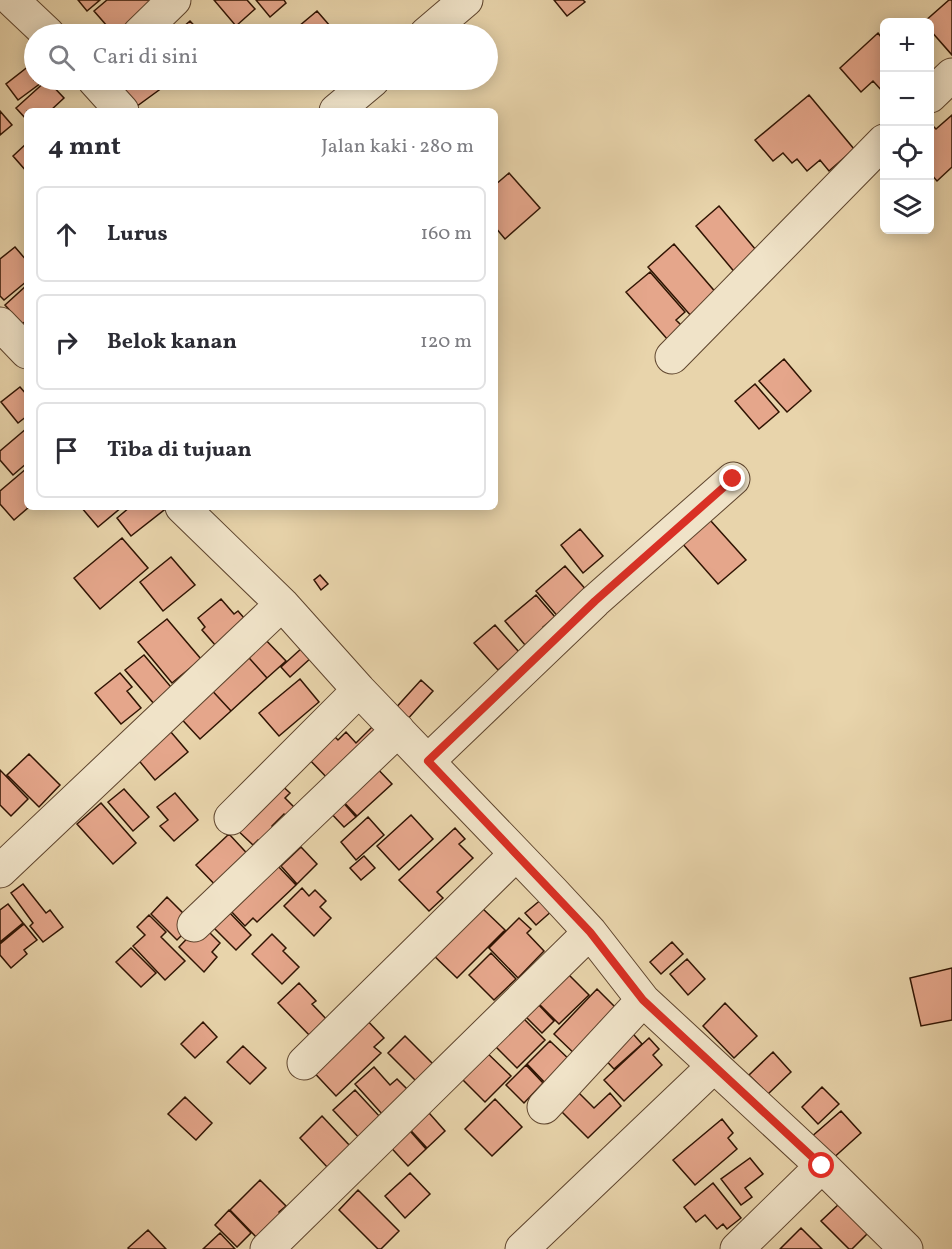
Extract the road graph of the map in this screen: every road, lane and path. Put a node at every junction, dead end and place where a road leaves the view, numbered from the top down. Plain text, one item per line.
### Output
1 (12, 0) edge
2 (174, 0) edge
3 (466, 0) edge
4 (37, 24) edge
5 (150, 24) edge
6 (438, 24) edge
7 (952, 75) edge
8 (104, 90) edge
9 (361, 90) edge
10 (934, 92) edge
11 (119, 108) edge
12 (340, 108) edge
13 (880, 146) edge
14 (672, 357) dead end
15 (733, 479) dead end
16 (185, 510) edge
17 (282, 604) junction
18 (359, 690) junction
19 (398, 730) junction
20 (428, 761) junction
21 (231, 818) dead end
22 (516, 854) junction
23 (0, 871) edge
24 (194, 924) dead end
25 (590, 932) junction
26 (643, 1000) junction
27 (304, 1063) dead end
28 (714, 1066) junction
29 (544, 1107) dead end
30 (822, 1166) junction
31 (267, 1249) edge
32 (522, 1249) edge
33 (737, 1249) edge
34 (906, 1249) edge

1 - 4 street
2 - 5 street
3 - 6 street
7 - 10 street
8 - 11 street
9 - 12 street
13 - 14 street
15 - 20 street
16 - 17 street
17 - 18 street
17 - 23 street
18 - 19 street
18 - 21 street
19 - 20 street
19 - 24 street
20 - 22 street
22 - 25 street
22 - 27 street
25 - 26 street
25 - 31 street
26 - 28 street
26 - 29 street
28 - 30 street
28 - 32 street
30 - 33 street
30 - 34 street

